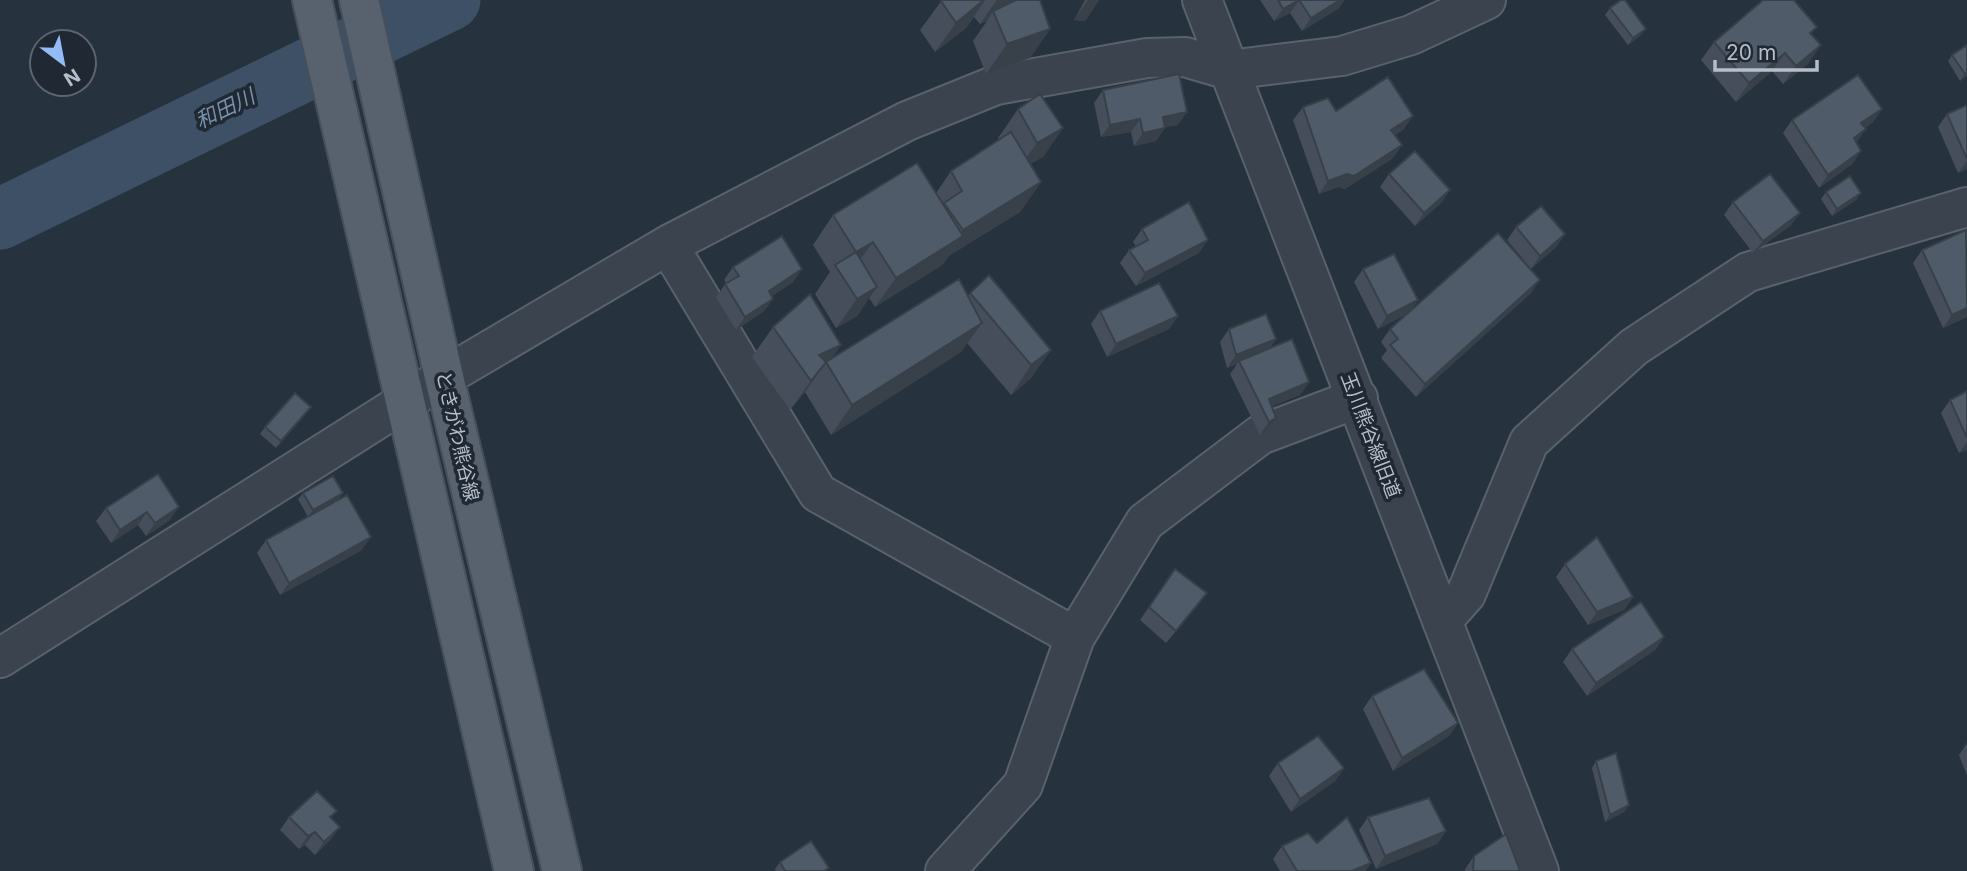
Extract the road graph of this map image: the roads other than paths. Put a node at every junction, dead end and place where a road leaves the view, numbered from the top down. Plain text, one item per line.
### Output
1 (312, 0) edge
2 (359, 0) edge
3 (1202, 0) edge
4 (1486, 0) edge
5 (1229, 70) junction
6 (1967, 206) edge
7 (668, 244) junction
8 (444, 377) junction
9 (1357, 398) junction
10 (406, 402) junction
11 (1442, 621) junction
12 (1075, 637) junction
13 (0, 658) edge
14 (514, 871) edge
15 (562, 871) edge
16 (945, 871) edge
17 (1539, 871) edge

1 - 10 main road
2 - 8 main road, ときがわ熊谷線
3 - 5 street, 玉川熊谷線旧道
4 - 5 street
5 - 7 street
5 - 9 street, 玉川熊谷線旧道
6 - 11 street
7 - 8 street
7 - 12 street
8 - 10 street
8 - 15 main road, ときがわ熊谷線
9 - 11 street, 玉川熊谷線旧道
9 - 12 street
10 - 13 street
10 - 14 main road
11 - 17 street, 玉川熊谷線旧道
12 - 16 street

